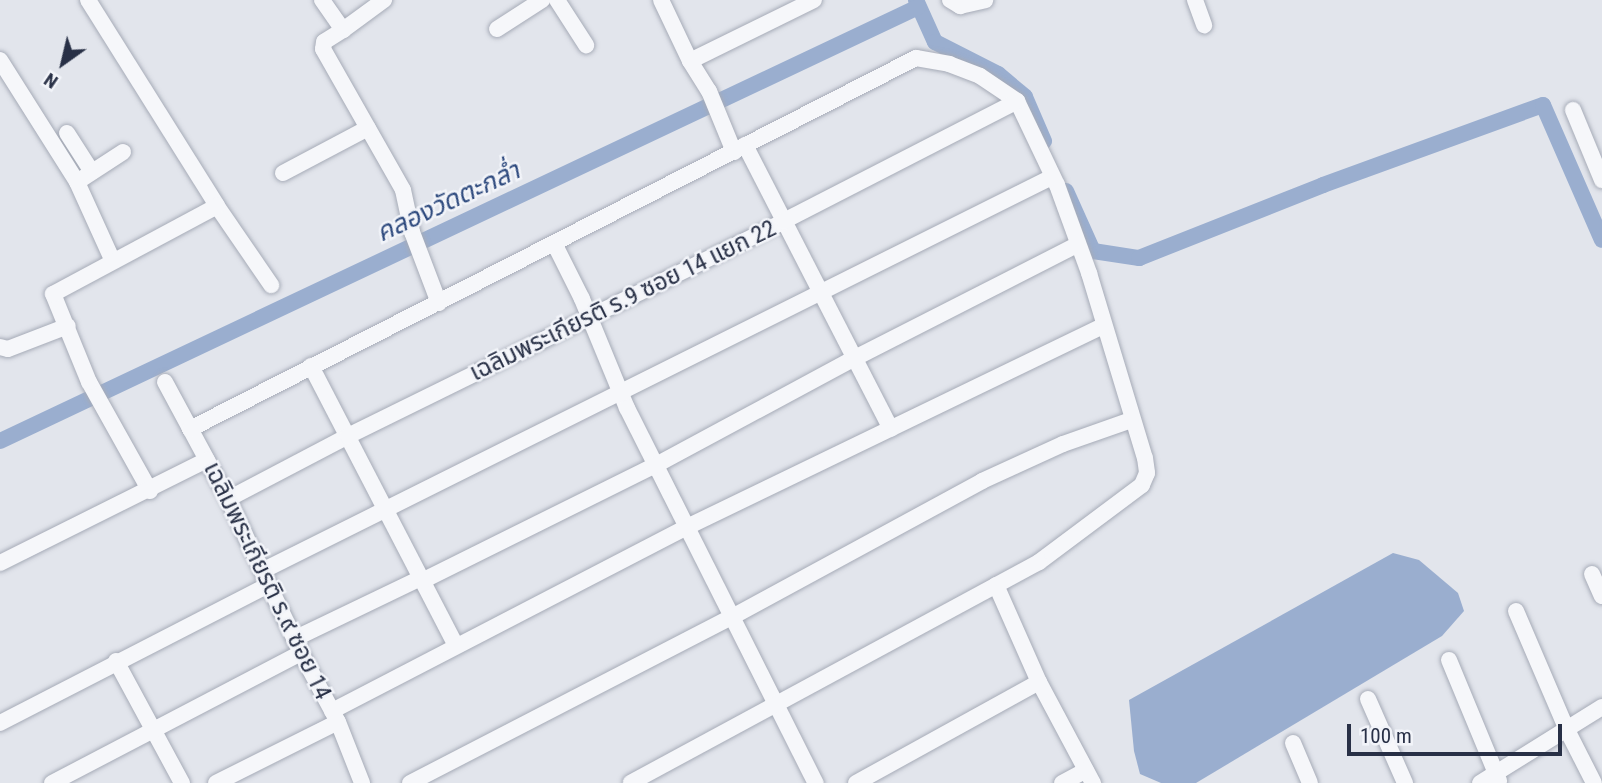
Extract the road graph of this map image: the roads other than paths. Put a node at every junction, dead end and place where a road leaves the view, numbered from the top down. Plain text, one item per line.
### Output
1 (88, 0) edge
2 (321, 0) edge
3 (384, 0) edge
4 (542, 0) edge
5 (557, 0) edge
6 (661, 0) edge
7 (814, 0) edge
8 (950, 0) edge
9 (985, 0) edge
10 (1195, 0) edge
11 (1204, 25) dead end
12 (497, 29) dead end
13 (343, 30) junction
14 (586, 45) dead end
15 (0, 60) edge
16 (690, 61) junction
17 (1017, 100) junction
18 (1573, 110) dead end
19 (368, 128) junction
20 (67, 133) dead end
21 (740, 149) junction
22 (123, 152) dead end
23 (92, 172) junction
24 (283, 173) dead end
25 (1052, 177) junction
26 (1602, 180) edge
27 (77, 183) junction
28 (217, 206) junction
29 (784, 222) junction
30 (555, 245) junction
31 (1077, 245) junction
32 (112, 260) junction
33 (271, 285) dead end
34 (821, 293) junction
35 (439, 303) junction
36 (589, 319) junction
37 (1104, 325) junction
38 (68, 326) junction
39 (0, 347) edge
40 (855, 358) junction
41 (310, 366) junction
42 (165, 382) dead end
43 (620, 392) junction
44 (1131, 420) junction
45 (190, 429) junction
46 (891, 429) junction
47 (348, 436) junction
48 (207, 460) junction
49 (656, 465) junction
50 (150, 491) junction
51 (228, 499) junction
52 (384, 508) junction
53 (687, 527) junction
54 (0, 563) edge
55 (1592, 574) dead end
56 (266, 578) junction
57 (421, 579) junction
58 (996, 585) junction
59 (1602, 596) edge
60 (1516, 611) dead end
61 (732, 617) junction
62 (297, 646) junction
63 (456, 646) junction
64 (1449, 660) dead end
65 (116, 661) junction
66 (1039, 682) junction
67 (1368, 699) dead end
68 (777, 704) junction
69 (1602, 707) edge
70 (335, 717) junction
71 (0, 723) edge
72 (153, 727) junction
73 (1567, 730) junction
74 (1293, 743) dead end
75 (1089, 777) edge
76 (1498, 778) edge
77 (52, 783) edge
78 (182, 783) edge
79 (216, 783) edge
80 (362, 783) edge
81 (410, 783) edge
82 (631, 783) edge
83 (816, 783) edge
84 (856, 783) edge
85 (1062, 783) edge
86 (1310, 783) edge
87 (1405, 783) edge
88 (1480, 783) edge
89 (1594, 783) edge

1 - 28 street
2 - 13 street
3 - 13 street
4 - 12 street
5 - 14 street
6 - 16 street
7 - 16 street
8 - 9 street
10 - 11 street
13 - 19 street
15 - 27 street
16 - 21 street
17 - 21 street
17 - 25 street
17 - 29 street, เฉลิมพระเกียรติ ร.9 ซอย 14 แยก 22
18 - 26 street
19 - 24 street
19 - 35 street
20 - 23 street
21 - 29 street
21 - 30 street
22 - 23 street
23 - 27 street
25 - 31 street
25 - 34 street
27 - 32 street
28 - 32 street
28 - 33 street
29 - 34 street
29 - 36 street, เฉลิมพระเกียรติ ร.9 ซอย 14 แยก 22
30 - 35 street
30 - 36 street
31 - 37 street
31 - 40 street
32 - 38 street
34 - 40 street
34 - 43 street
35 - 41 street
36 - 43 street
36 - 47 street, เฉลิมพระเกียรติ ร.9 ซอย 14 แยก 22
37 - 44 street
37 - 46 street
38 - 39 street
38 - 50 street
40 - 46 street
40 - 49 street
41 - 45 street
41 - 47 street
42 - 45 street, เฉลิมพระเกียรติ ร.๙ ซอย 14
43 - 49 street
43 - 52 street
44 - 58 street
44 - 61 street
45 - 48 street, เฉลิมพระเกียรติ ร.๙ ซอย 14
46 - 53 street
47 - 51 street, เฉลิมพระเกียรติ ร.9 ซอย 14 แยก 22
47 - 52 street
48 - 50 street
48 - 51 street, เฉลิมพระเกียรติ ร.๙ ซอย 14
49 - 53 street
49 - 57 street
50 - 54 street
51 - 56 street, เฉลิมพระเกียรติ ร.๙ ซอย 14
52 - 56 street
52 - 57 street
53 - 61 street
53 - 63 street
55 - 59 street
56 - 62 street, เฉลิมพระเกียรติ ร.๙ ซอย 14
56 - 65 street
57 - 62 street
57 - 63 street
58 - 66 street
58 - 68 street
60 - 73 street
61 - 68 street
61 - 81 street
62 - 70 street, เฉลิมพระเกียรติ ร.๙ ซอย 14
62 - 72 street
63 - 70 street
64 - 76 street
65 - 71 street
65 - 72 street
66 - 75 street
66 - 84 street
67 - 87 street
68 - 82 street
68 - 83 street
69 - 73 street
70 - 79 street
70 - 80 street, เฉลิมพระเกียรติ ร.๙ ซอย 14
72 - 77 street
72 - 78 street
73 - 76 street
73 - 89 street
74 - 86 street
75 - 85 street
76 - 88 street

